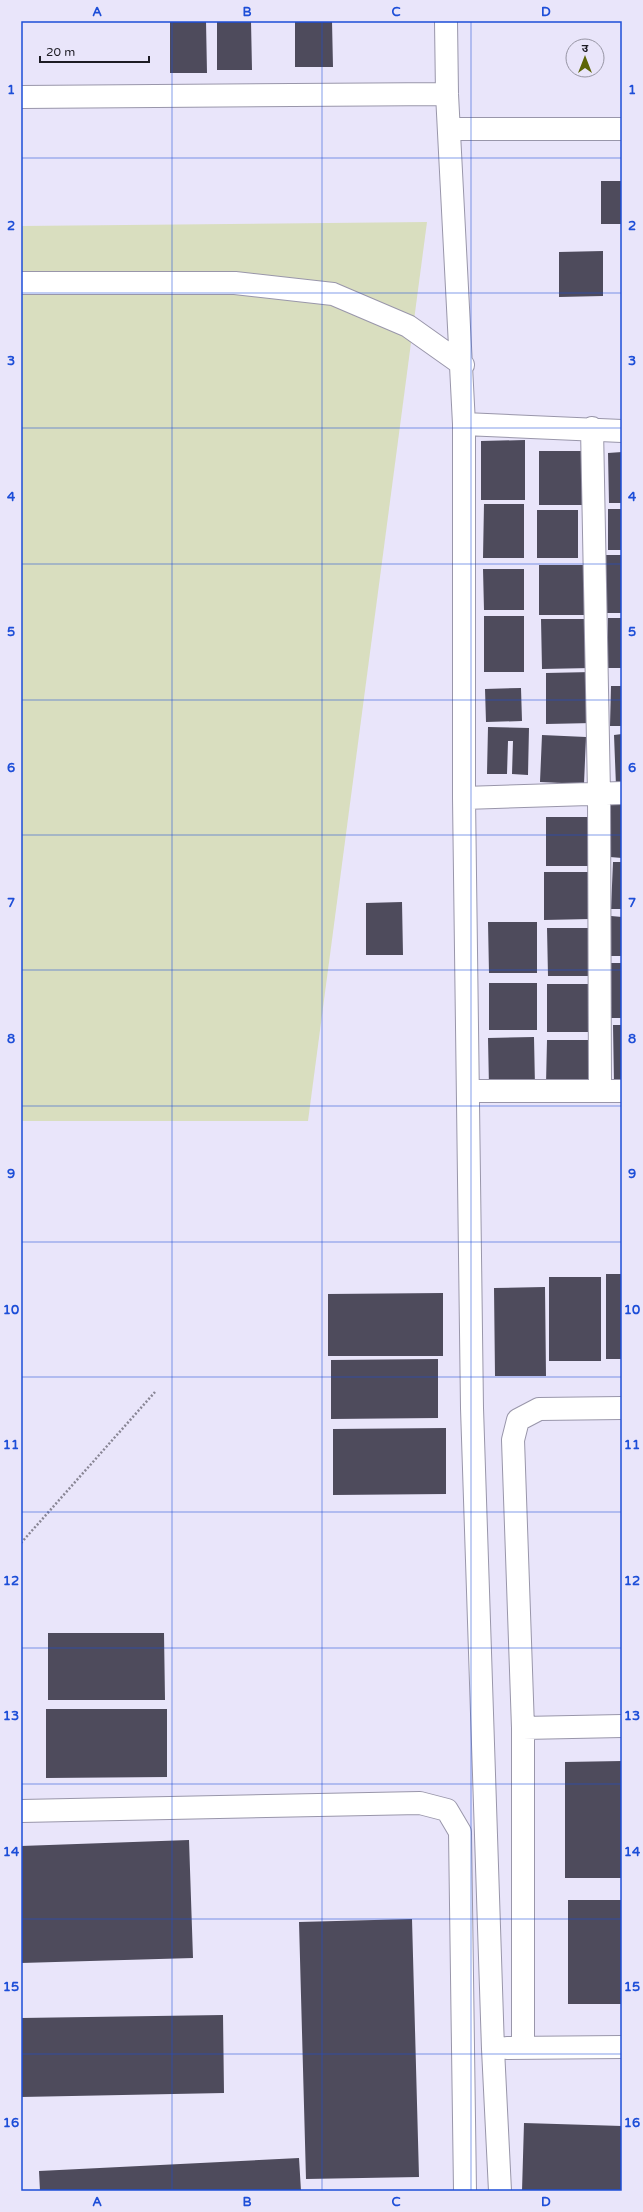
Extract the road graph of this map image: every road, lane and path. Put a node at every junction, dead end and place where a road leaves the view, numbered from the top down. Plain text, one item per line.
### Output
1 (446, 21) edge
2 (447, 94) junction
3 (21, 97) edge
4 (450, 129) junction
5 (622, 129) edge
6 (21, 283) edge
7 (463, 365) junction
8 (464, 424) junction
9 (592, 428) junction
10 (622, 431) edge
11 (622, 793) edge
12 (599, 794) junction
13 (464, 798) junction
14 (600, 1090) junction
15 (469, 1091) junction
16 (622, 1091) edge
17 (155, 1392) dead end
18 (622, 1408) edge
19 (21, 1544) edge
20 (622, 1726) edge
21 (522, 1728) junction
22 (21, 1811) edge
23 (622, 2046) edge
24 (522, 2047) junction
25 (493, 2049) junction
26 (465, 2191) edge
27 (500, 2191) edge

1 - 2 street
2 - 3 street
2 - 4 street
4 - 5 street
4 - 7 street
6 - 7 street
7 - 8 street
8 - 9 street
8 - 13 street
9 - 10 street
9 - 12 street
11 - 12 street
12 - 13 street
12 - 14 street
13 - 15 street
14 - 15 street
14 - 16 street
15 - 25 street
17 - 19 path
18 - 21 street
20 - 21 street
21 - 24 street
22 - 26 street
23 - 24 street
24 - 25 street
25 - 27 street

